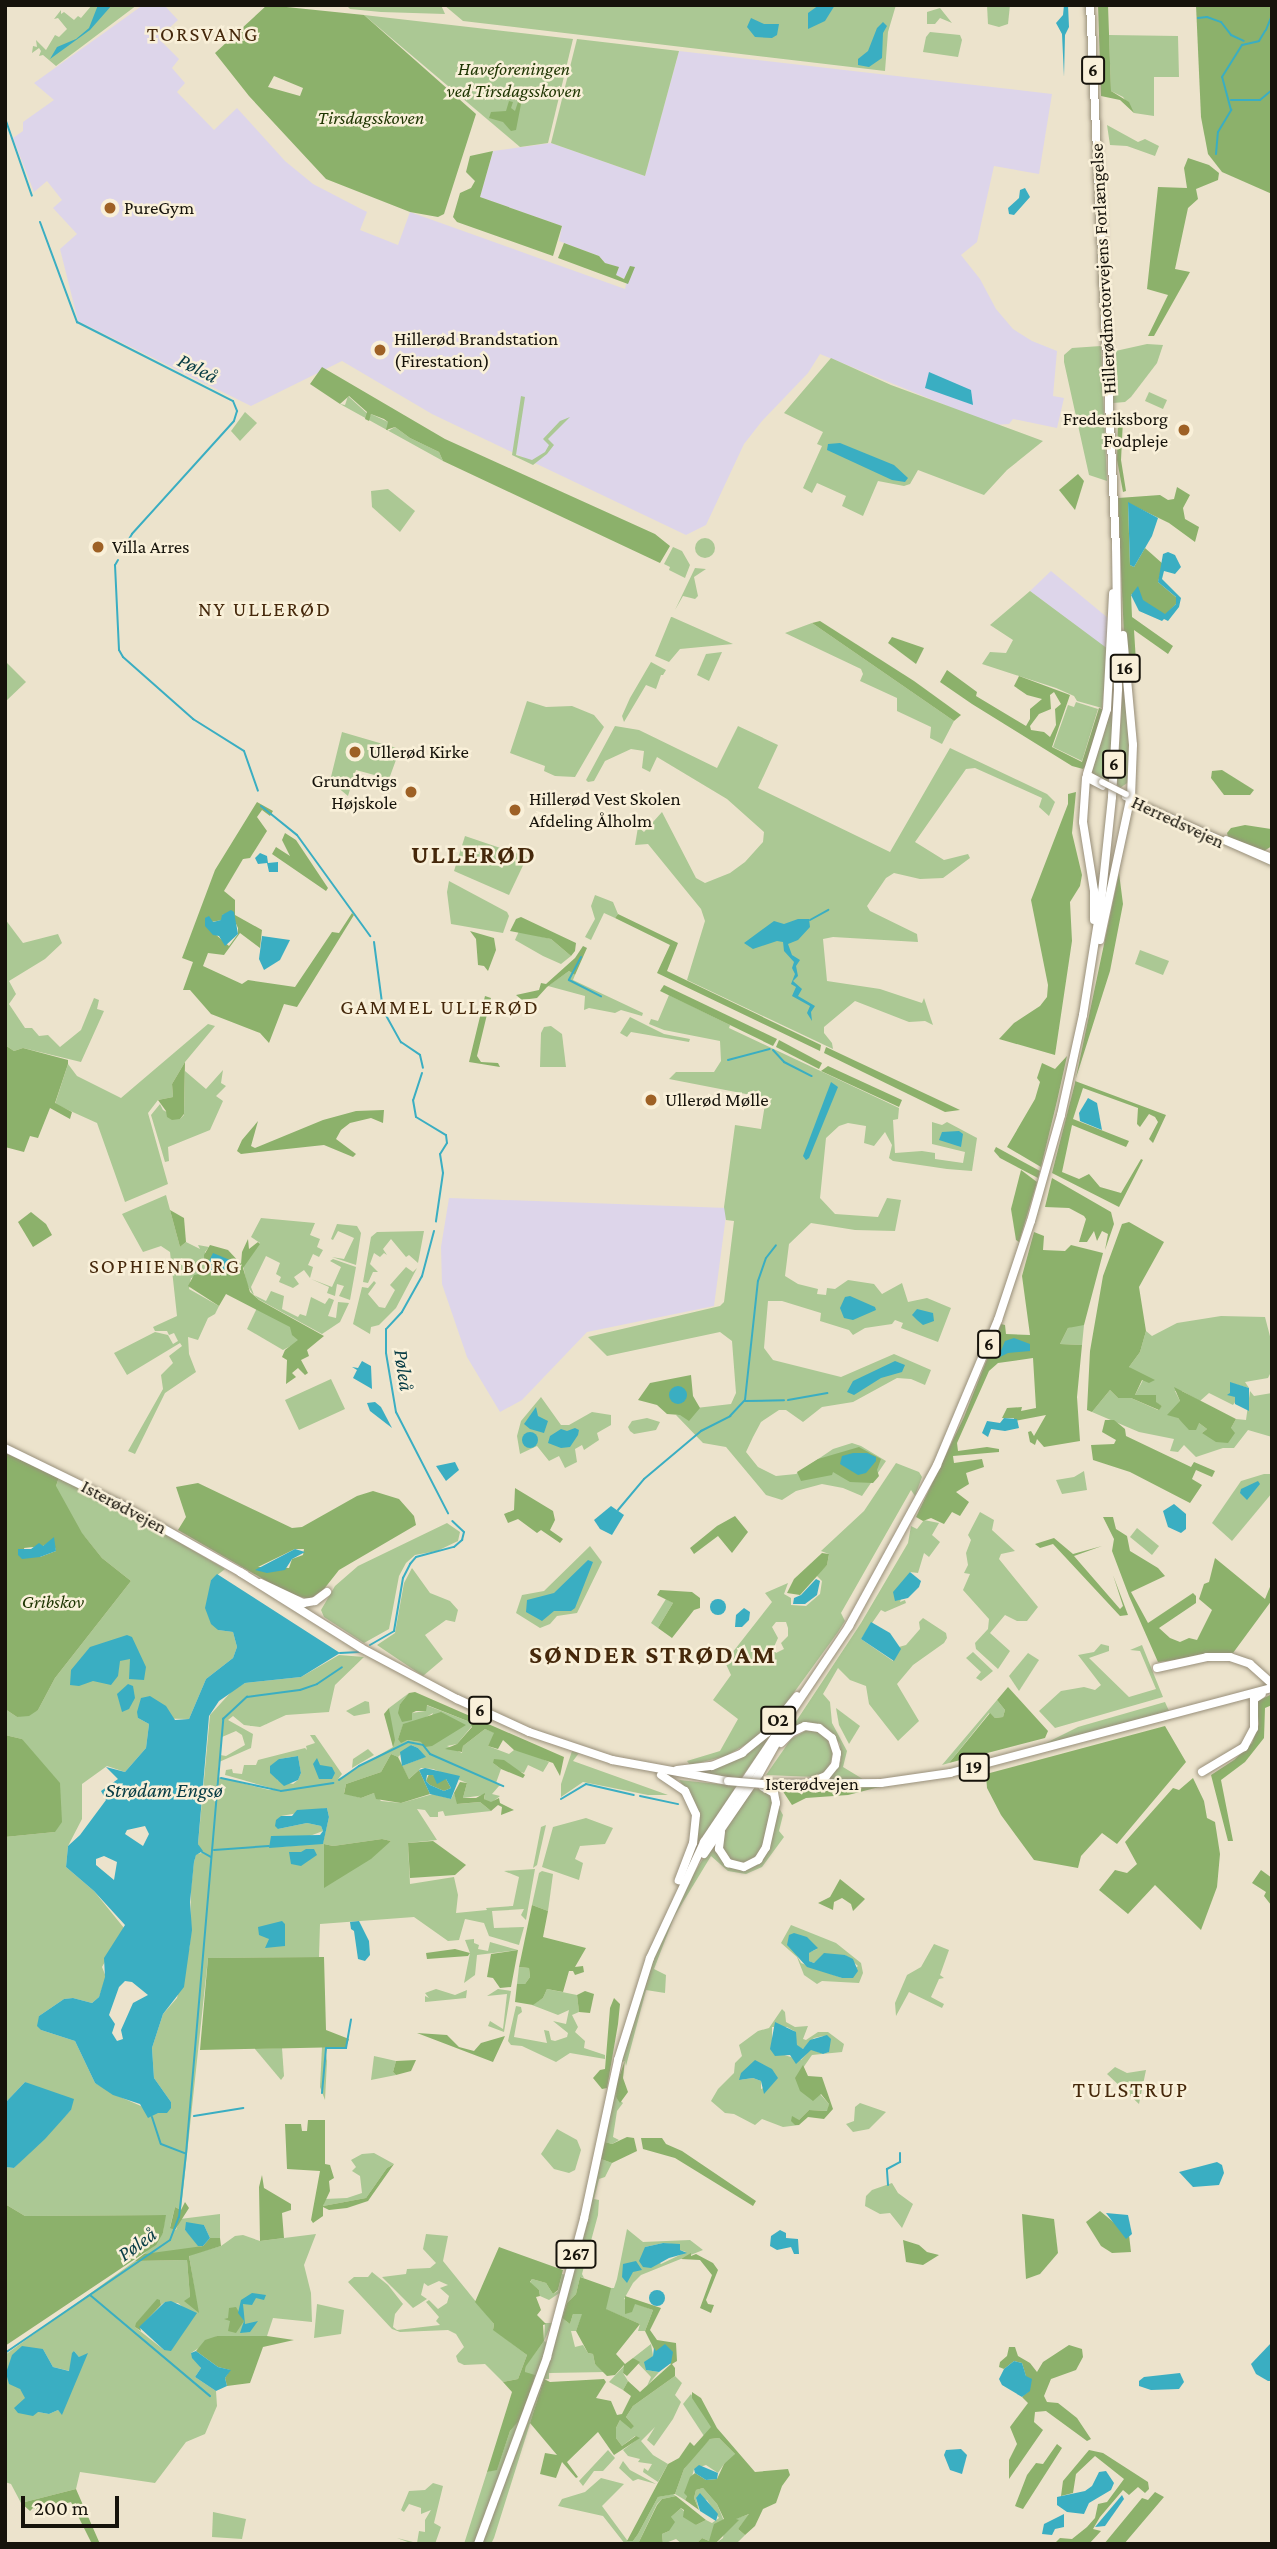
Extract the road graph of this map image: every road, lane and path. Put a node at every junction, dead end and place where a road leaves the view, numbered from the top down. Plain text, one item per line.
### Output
1 (1090, 5) edge
2 (1116, 545) junction
3 (1085, 772) junction
4 (1128, 797) junction
5 (1272, 859) edge
6 (1089, 979) junction
7 (1083, 1015) junction
8 (5, 1448) edge
9 (240, 1572) junction
10 (260, 1583) junction
11 (327, 1592) dead end
12 (366, 1650) junction
13 (834, 1650) junction
14 (823, 1665) junction
15 (1157, 1668) dead end
16 (1261, 1674) junction
17 (1272, 1688) edge
18 (1221, 1702) junction
19 (1255, 1712) junction
20 (611, 1760) junction
21 (1202, 1772) dead end
22 (759, 1774) junction
23 (728, 1781) joint
24 (764, 1785) junction
25 (777, 1785) junction
26 (726, 1822) junction
27 (673, 1904) junction
28 (650, 1958) junction
29 (478, 2544) edge

1 - 2 highway, Hillerødmotorvejens Forlængelse / 6
2 - 3 highway, 16
2 - 4 highway, 16
2 - 6 highway, Hillerødmotorvejens Forlængelse / 6
3 - 4 main road, Herredsvejen, bridge
3 - 7 highway
4 - 5 main road, Herredsvejen
4 - 6 highway
6 - 7 highway, Hillerødmotorvejens Forlængelse / 6
7 - 13 highway, Hillerødmotorvejens Forlængelse / 6
8 - 9 highway, Isterødvejen / 6
9 - 10 highway, Isterødvejen
9 - 12 highway, Isterødvejen / 6
10 - 11 highway
10 - 12 highway, Isterødvejen
12 - 20 highway, Isterødvejen / 6
13 - 14 highway, Hillerødmotorvejens Forlængelse / 267
13 - 22 highway, 6
14 - 20 highway, O2
14 - 27 highway, Hillerødmotorvejens Forlængelse / 267
15 - 16 highway
16 - 17 highway
16 - 18 highway
17 - 18 highway, Isterødvejen / 19
17 - 19 highway
18 - 19 highway
18 - 25 highway, Isterødvejen / 19
19 - 21 highway
20 - 23 highway, Isterødvejen / 6
20 - 28 highway
22 - 25 highway
22 - 26 highway, 6
23 - 24 highway, Isterødvejen / 19, bridge
24 - 25 highway, Isterødvejen / 19
24 - 26 highway, 6
26 - 27 highway
27 - 28 highway, Hillerødmotorvejens Forlængelse / 267
28 - 29 highway, Hillerødmotorvejens Forlængelse / 267

